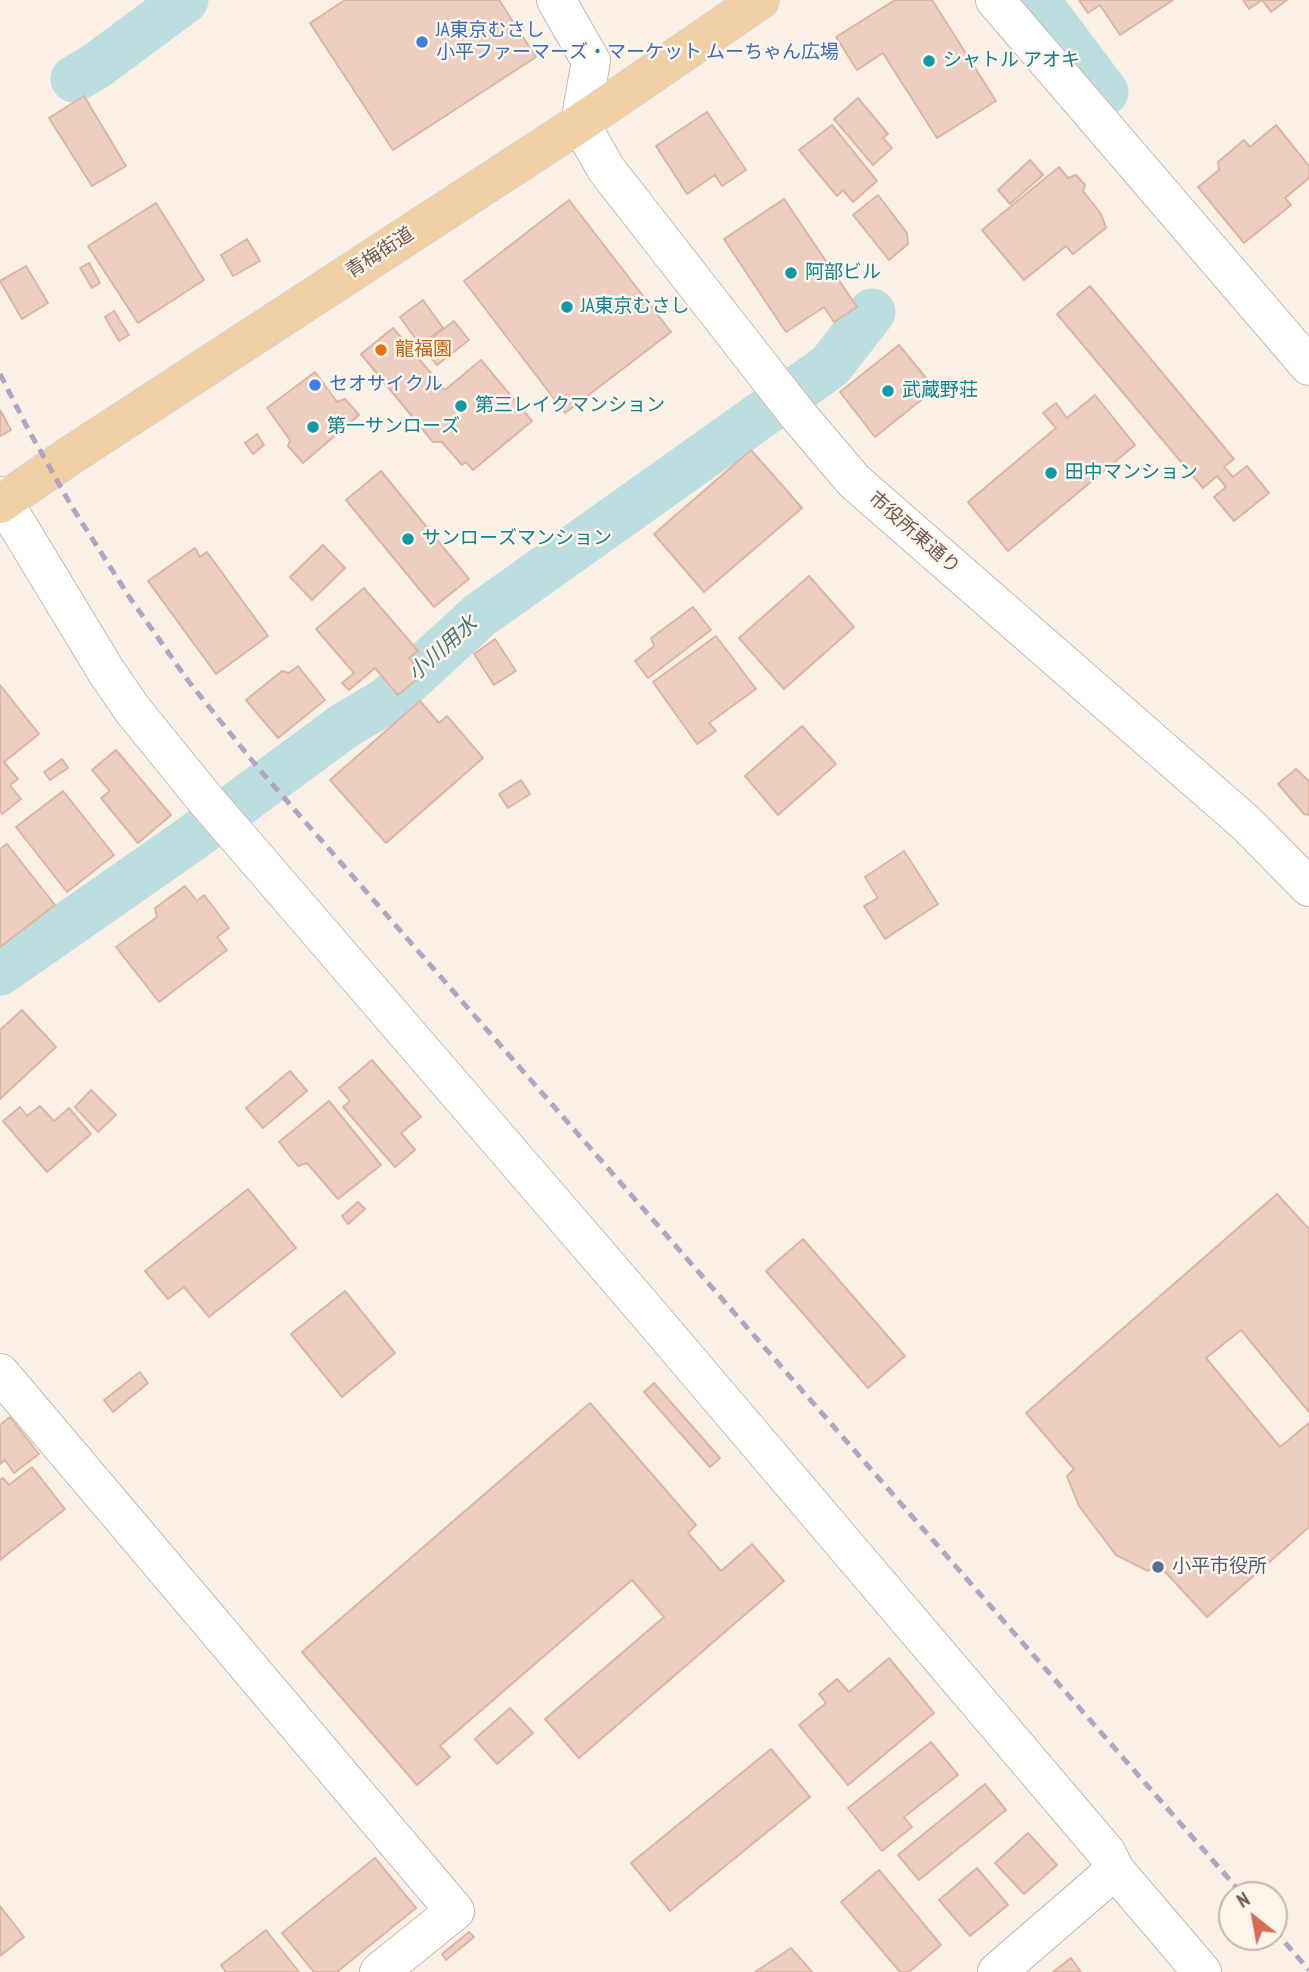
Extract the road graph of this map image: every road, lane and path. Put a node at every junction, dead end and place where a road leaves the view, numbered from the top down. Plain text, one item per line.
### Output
1 (556, 0) edge
2 (760, 0) edge
3 (995, 0) edge
4 (580, 123) junction
5 (1309, 366) edge
6 (1, 501) edge
7 (1309, 887) edge
8 (0, 1373) edge
9 (1115, 1870) junction
10 (379, 1972) edge
11 (997, 1972) edge
12 (1202, 1972) edge

1 - 4 street
2 - 4 main road, 青梅街道
3 - 5 street
4 - 6 main road, 青梅街道
4 - 7 street, 市役所東通り
6 - 9 street
8 - 10 street
9 - 11 street
9 - 12 street

